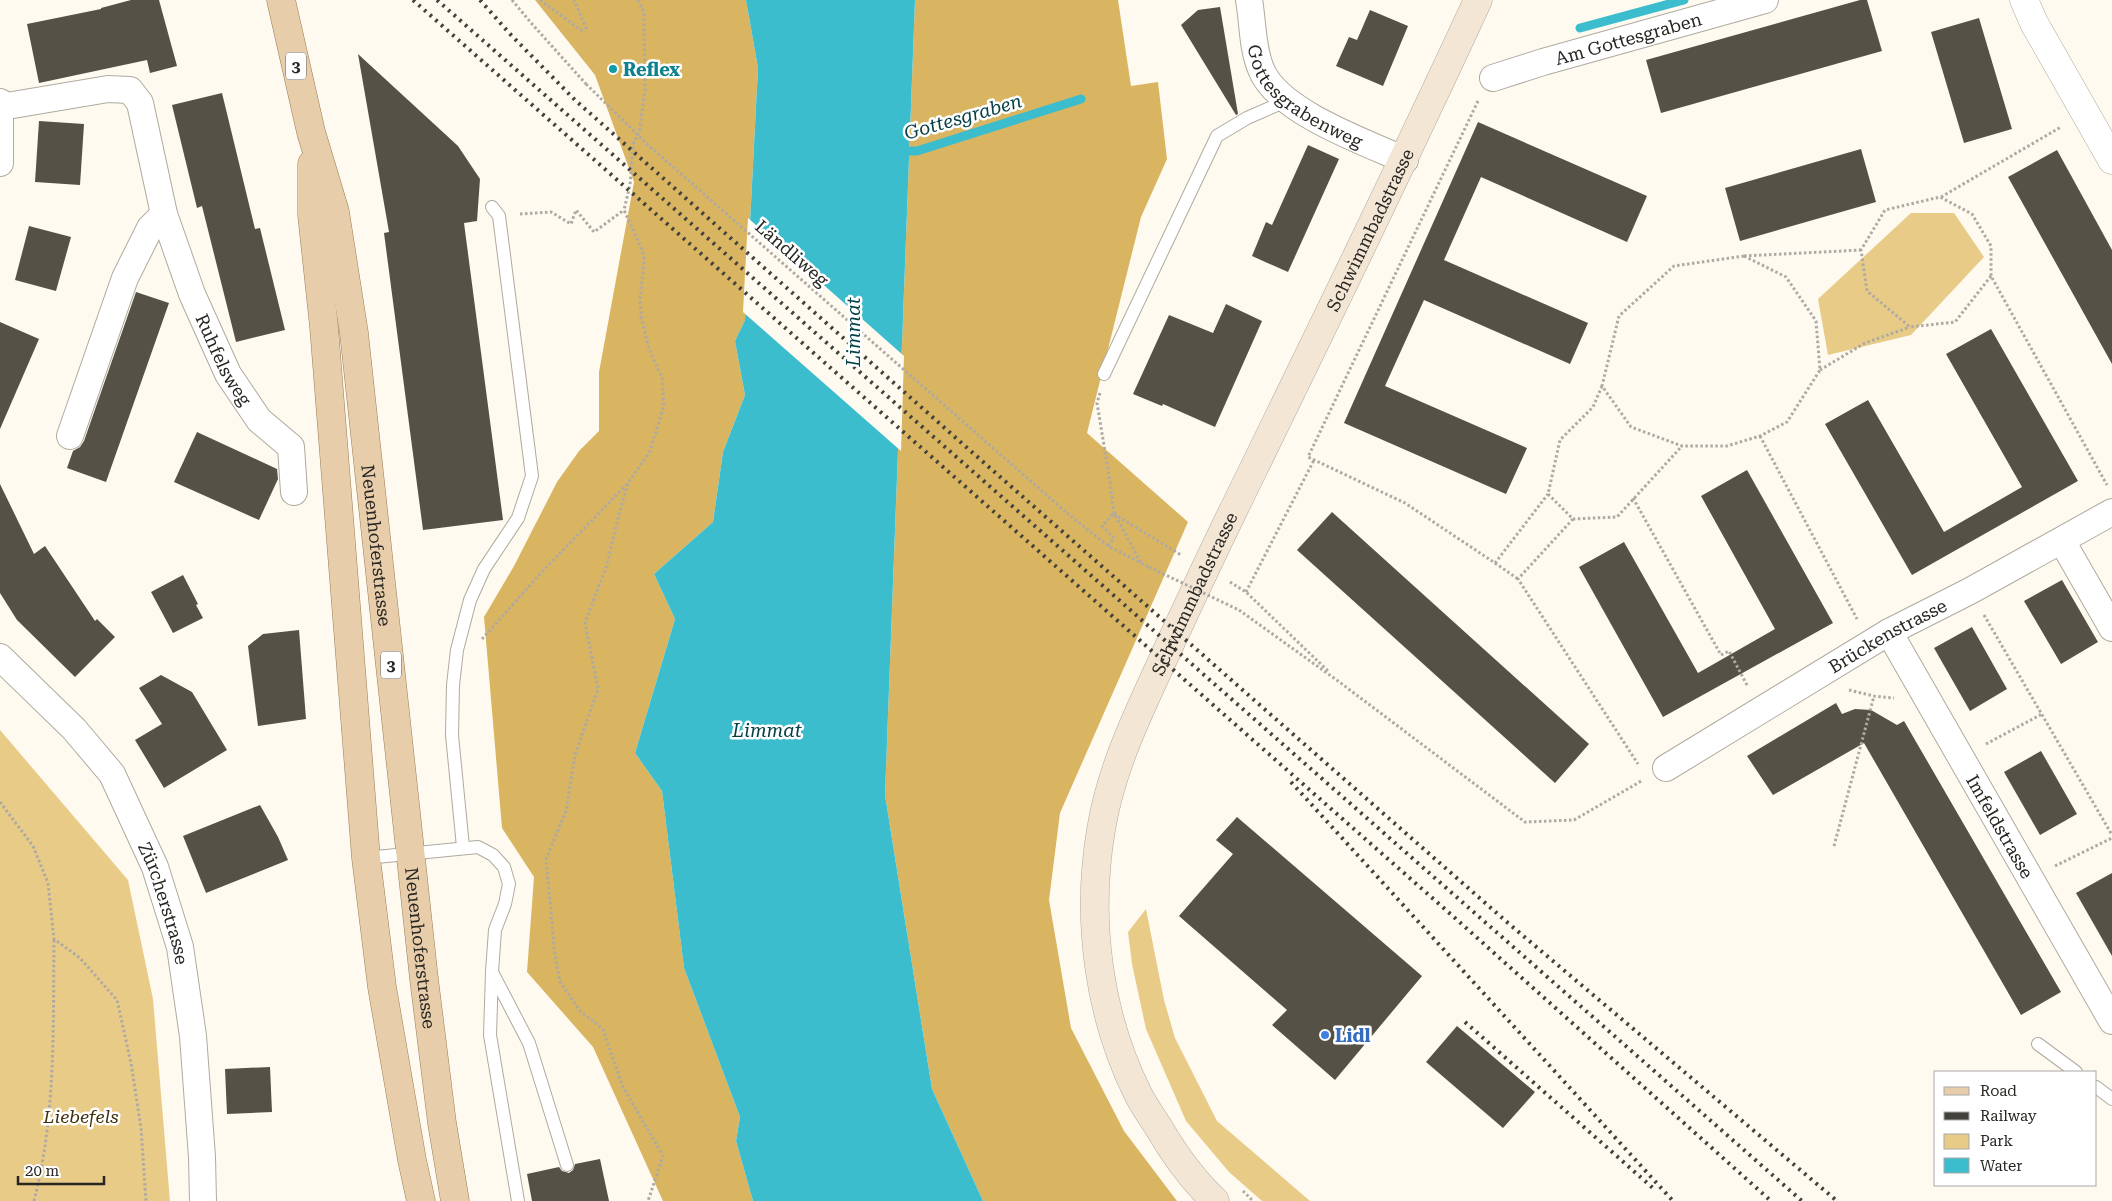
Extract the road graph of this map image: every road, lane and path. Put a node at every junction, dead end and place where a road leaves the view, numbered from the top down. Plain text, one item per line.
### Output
1 (281, 0) edge
2 (512, 0) edge
3 (540, 0) edge
4 (574, 0) edge
5 (638, 0) edge
6 (1249, 0) edge
7 (1478, 0) edge
8 (1765, 0) edge
9 (2024, 0) edge
10 (1486, 88) joint
11 (1286, 101) junction
12 (0, 105) edge
13 (2066, 124) dead end
14 (311, 132) junction
15 (0, 158) edge
16 (1405, 160) junction
17 (2112, 160) edge
18 (1940, 197) junction
19 (624, 210) junction
20 (496, 211) joint
21 (164, 214) junction
22 (1861, 250) junction
23 (1744, 256) junction
24 (1991, 276) junction
25 (1910, 326) junction
26 (1820, 370) junction
27 (1104, 374) joint
28 (1602, 386) junction
29 (70, 436) dead end
30 (1760, 436) junction
31 (1682, 446) junction
32 (1314, 460) junction
33 (628, 482) junction
34 (2107, 486) dead end
35 (294, 492) dead end
36 (1548, 494) junction
37 (1633, 498) junction
38 (2112, 512) edge
39 (1114, 513) junction
40 (1573, 518) junction
41 (2062, 541) junction
42 (1108, 546) junction
43 (1186, 557) dead end
44 (1141, 563) junction
45 (1495, 563) junction
46 (1518, 579) junction
47 (1224, 590) dead end
48 (1970, 590) junction
49 (1246, 592) junction
50 (1220, 598) dead end
51 (1216, 607) dead end
52 (2112, 628) edge
53 (1880, 638) junction
54 (457, 650) junction
55 (0, 657) edge
56 (1809, 680) junction
57 (1338, 681) junction
58 (1874, 696) junction
59 (1928, 701) junction
60 (1760, 710) junction
61 (2042, 714) junction
62 (1961, 758) junction
63 (1657, 773) junction
64 (0, 802) edge
65 (2112, 836) edge
66 (1834, 846) dead end
67 (463, 847) junction
68 (411, 853) junction
69 (366, 858) junction
70 (2030, 878) junction
71 (54, 939) junction
72 (492, 972) junction
73 (2112, 1021) edge
74 (2038, 1044) dead end
75 (2075, 1071) edge
76 (2097, 1088) edge
77 (2112, 1099) edge
78 (567, 1165) dead end
79 (1226, 1194) edge
80 (34, 1201) edge
81 (146, 1201) edge
82 (202, 1201) edge
83 (421, 1201) edge
84 (455, 1201) edge
85 (518, 1201) edge
86 (648, 1201) edge
87 (1253, 1201) edge

1 - 14 main road, Neuenhoferstrasse / 3
2 - 42 path, Ländliweg, bridge
3 - 4 path
5 - 19 path
6 - 11 street, Gottesgrabenweg
7 - 16 main road, Schwimmbadstrasse
8 - 10 street, Am Gottesgraben
9 - 17 street
10 - 32 path
11 - 16 street, Gottesgrabenweg
11 - 27 lane
12 - 15 street
12 - 21 street, Ruhfelsweg
13 - 18 path
14 - 68 main road, Neuenhoferstrasse / 3
14 - 69 main road, Neuenhoferstrasse / 3
16 - 79 main road, Schwimmbadstrasse
18 - 22 path
18 - 24 path
19 - 20 path
19 - 33 path
20 - 54 lane
21 - 29 street
21 - 35 street, Ruhfelsweg
22 - 23 path
22 - 25 path
23 - 26 path
23 - 28 path
24 - 25 path
24 - 34 path
25 - 26 path
26 - 30 path
27 - 39 path
28 - 31 path
28 - 36 path
30 - 31 path
30 - 53 path
31 - 37 path
32 - 45 path
32 - 49 path
33 - 54 path
33 - 86 path
36 - 40 path
36 - 45 path
37 - 40 path
37 - 60 path
38 - 41 street, Brückenstrasse
39 - 42 path
39 - 43 path
39 - 44 path
40 - 46 path
41 - 48 street, Brückenstrasse
41 - 52 street
42 - 44 path, Ländliweg
44 - 57 path, Ländliweg, bridge
45 - 46 path
46 - 63 path
47 - 49 path
48 - 53 street, Brückenstrasse
48 - 61 path
49 - 57 path
50 - 51 path
53 - 56 street, Brückenstrasse
53 - 59 street, Imfeldstrasse
54 - 67 lane
55 - 82 street, Zürcherstrasse
56 - 58 path
56 - 60 street, Brückenstrasse
57 - 63 path
58 - 59 path
58 - 66 path
59 - 62 street, Imfeldstrasse
60 - 63 street, Brückenstrasse
61 - 62 path
61 - 65 path
62 - 70 street, Imfeldstrasse
64 - 71 path
65 - 70 path
67 - 68 lane
67 - 72 lane
68 - 69 lane
68 - 84 main road, Neuenhoferstrasse / 3
69 - 83 main road, Neuenhoferstrasse / 3
70 - 73 street, Imfeldstrasse
71 - 80 path
71 - 81 path
72 - 78 lane
72 - 85 lane
74 - 75 lane
76 - 77 lane
79 - 87 path

